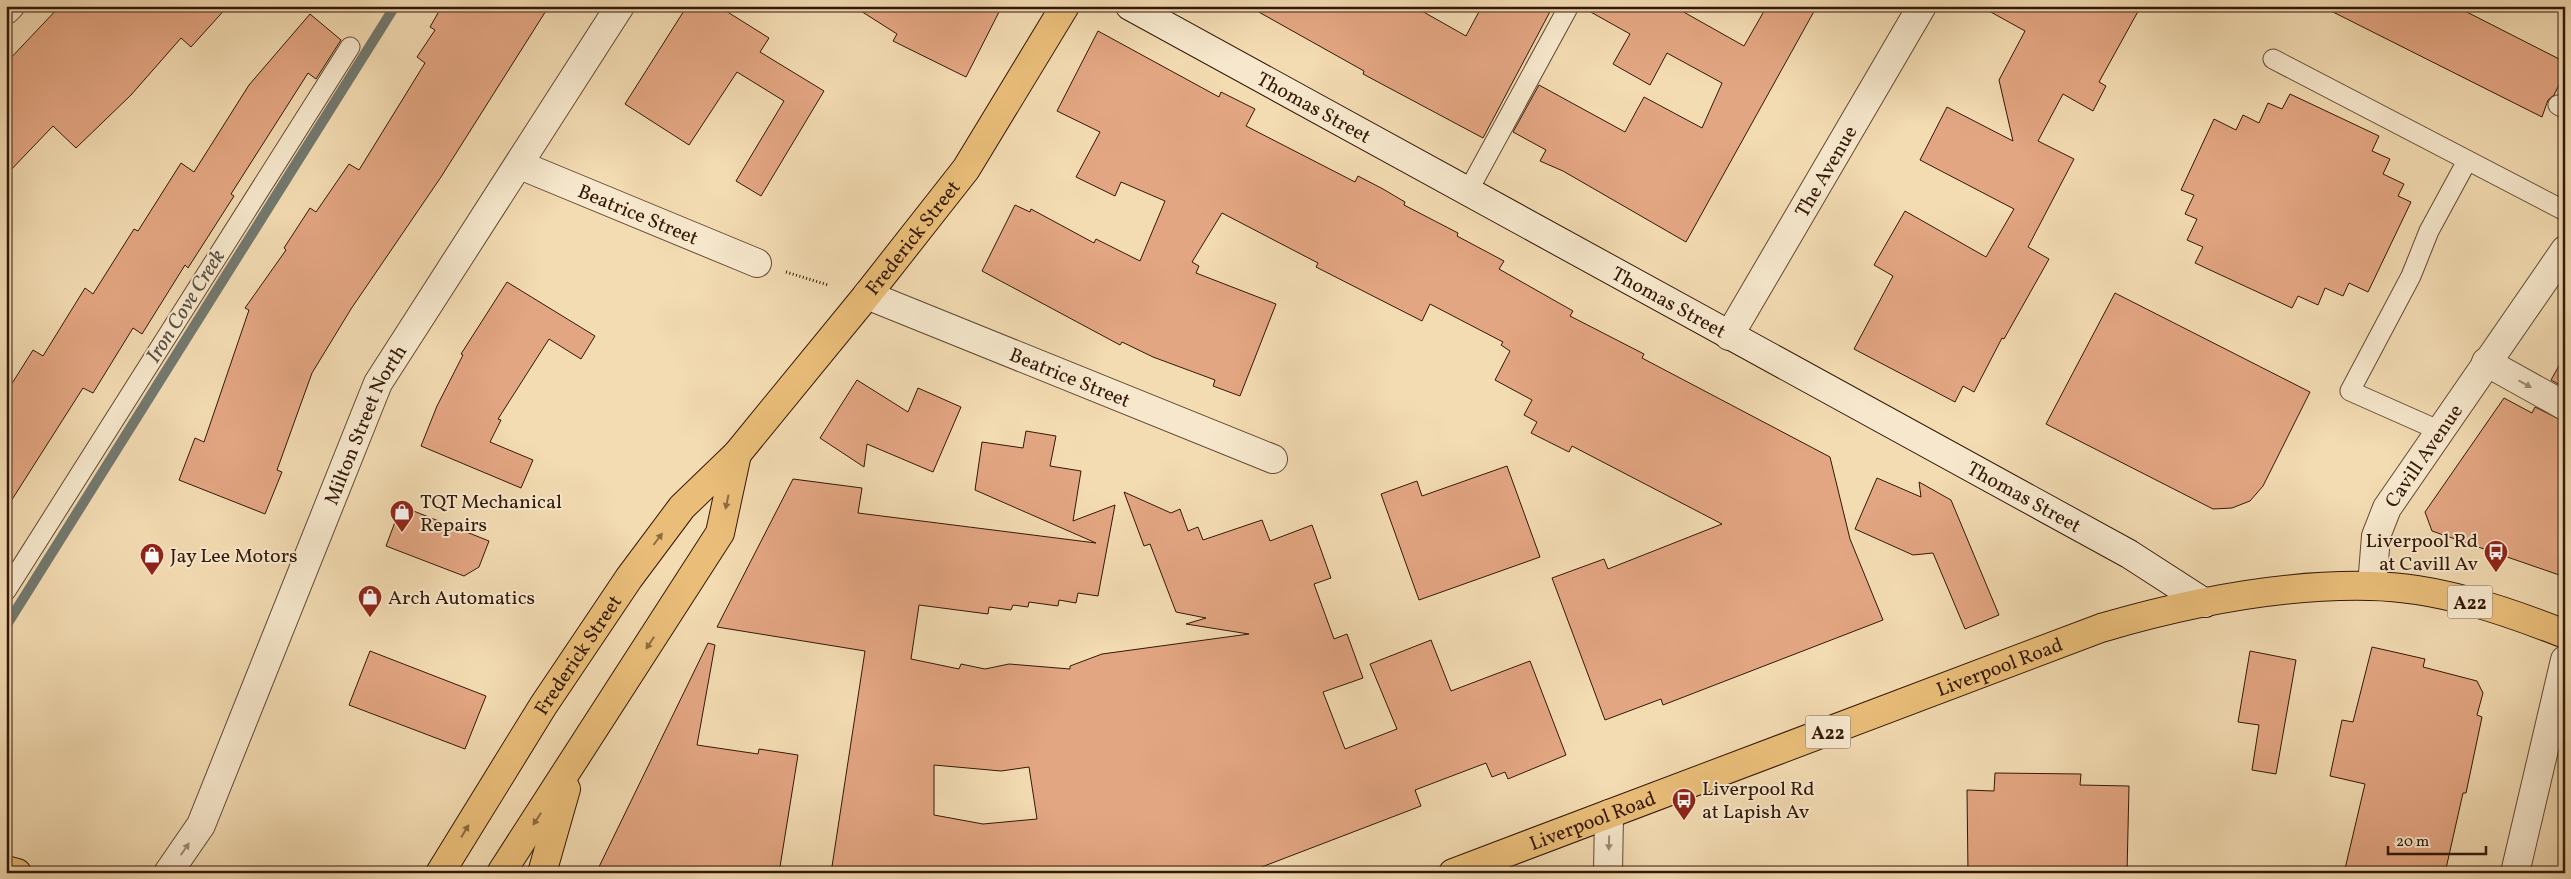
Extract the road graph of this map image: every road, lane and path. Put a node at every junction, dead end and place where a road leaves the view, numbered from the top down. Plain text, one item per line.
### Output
1 (10, 6) edge
2 (620, 6) edge
3 (1065, 6) edge
4 (1130, 6) edge
5 (1569, 6) edge
6 (1922, 6) edge
7 (6, 10) edge
8 (350, 47) dead end
9 (2273, 59) dead end
10 (2467, 161) junction
11 (520, 165) junction
12 (1467, 193) junction
13 (2565, 211) edge
14 (2565, 250) edge
15 (757, 262) joint
16 (828, 285) dead end
17 (867, 295) junction
18 (1729, 336) junction
19 (2486, 362) junction
20 (2565, 406) edge
21 (2438, 430) junction
22 (737, 454) junction
23 (1272, 459) dead end
24 (2372, 586) junction
25 (6, 591) edge
26 (2205, 603) junction
27 (2565, 634) edge
28 (2565, 660) edge
29 (573, 763) junction
30 (1609, 814) junction
31 (6, 870) edge
32 (17, 873) edge
33 (168, 873) edge
34 (440, 873) edge
35 (501, 873) edge
36 (542, 873) edge
37 (1453, 873) edge
38 (1608, 873) edge
39 (2515, 873) edge

1 - 7 street
2 - 11 street, Milton Street North
3 - 17 main road, Frederick Street
4 - 12 street, Thomas Street
5 - 12 lane
6 - 18 street, The Avenue
8 - 25 lane
9 - 10 lane
10 - 13 lane
10 - 21 lane
11 - 15 street, Beatrice Street
33 -> 11 street, Milton Street North
12 - 18 street, Thomas Street
14 - 19 street, Cavill Avenue
15 - 16 path
17 - 22 main road, Frederick Street
17 - 23 street, Beatrice Street
18 - 26 street, Thomas Street
19 -> 20 street
19 - 21 street, Cavill Avenue
21 - 24 street, Cavill Avenue
22 -> 29 main road, Frederick Street
34 -> 22 main road, Frederick Street
24 - 26 main road, Liverpool Road / A22
24 - 27 main road, Liverpool Road / A22
26 - 30 main road, Liverpool Road / A22
28 - 39 street
29 -> 35 main road, Frederick Street
29 - 36 main road
30 - 37 main road, Liverpool Road / A22
30 -> 38 street
31 - 32 main road

